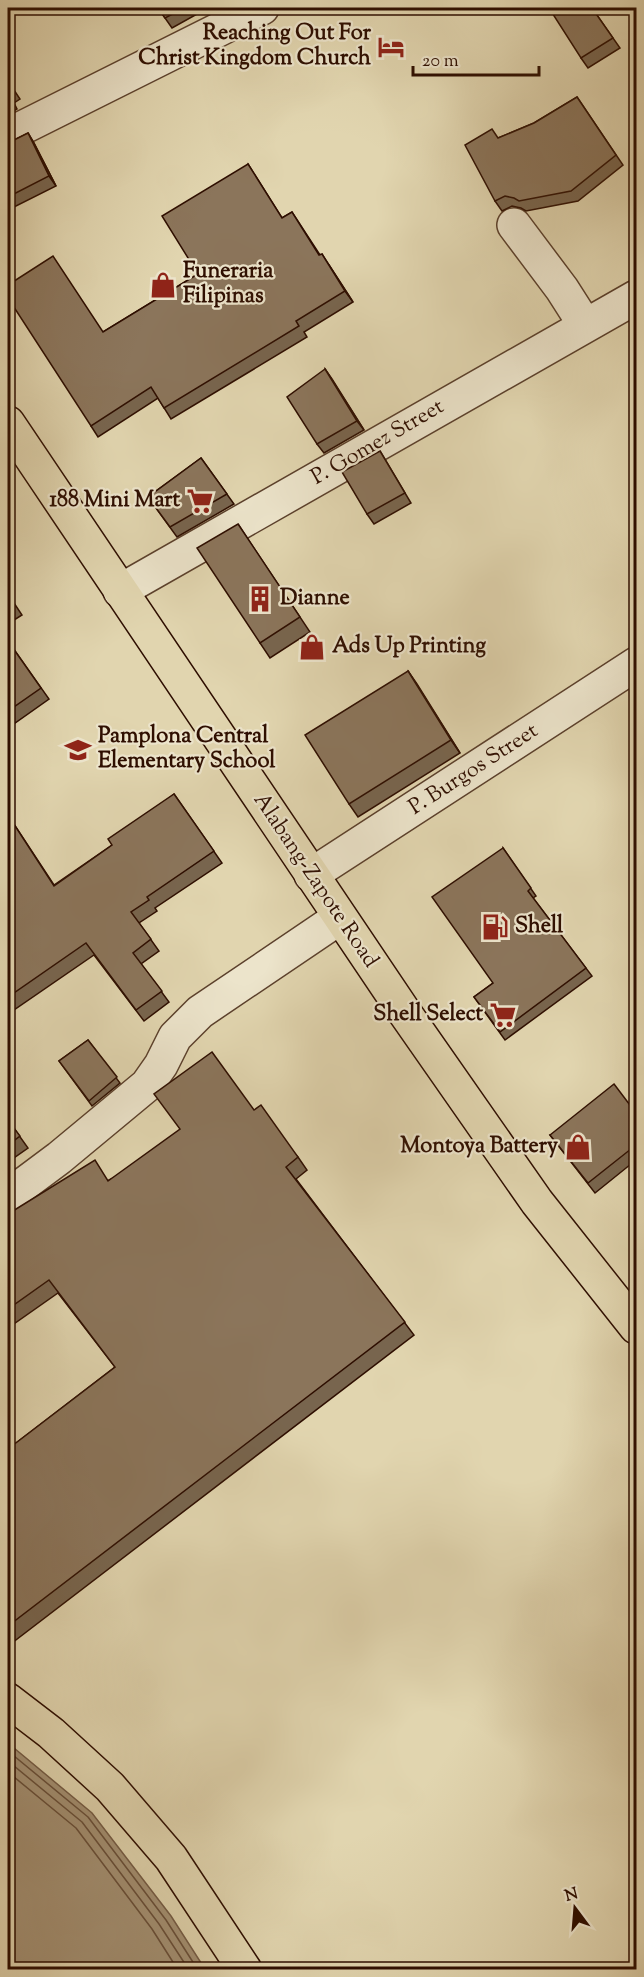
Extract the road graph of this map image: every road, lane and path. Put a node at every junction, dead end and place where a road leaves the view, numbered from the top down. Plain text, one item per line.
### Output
1 (262, 8) edge
2 (8, 135) edge
3 (514, 225) dead end
4 (636, 297) edge
5 (585, 325) junction
6 (8, 423) edge
7 (120, 591) junction
8 (636, 664) edge
9 (311, 875) junction
10 (339, 918) junction
11 (8, 1196) edge
12 (636, 1328) edge
13 (8, 1700) edge
14 (245, 1970) edge

1 - 2 street
3 - 5 street
4 - 5 street, P. Gomez Street
5 - 7 street, P. Gomez Street
6 - 7 main road, Alabang-Zapote Road
7 - 9 main road, Alabang-Zapote Road
8 - 9 street, P. Burgos Street
9 - 10 main road, Alabang-Zapote Road
10 - 11 street
10 - 12 main road, Alabang-Zapote Road
13 - 14 main road

